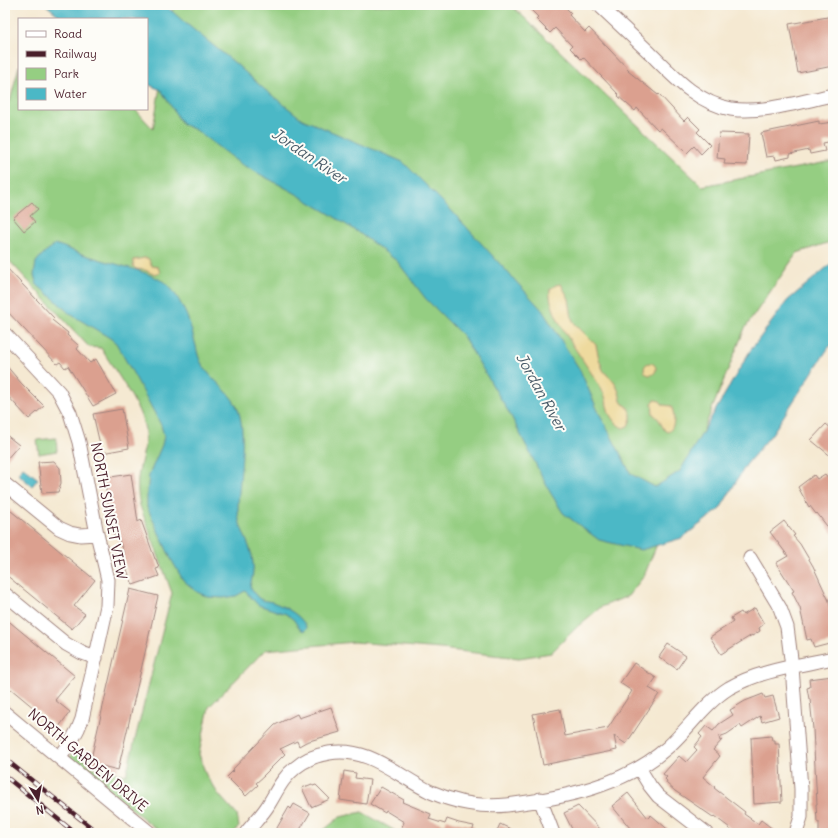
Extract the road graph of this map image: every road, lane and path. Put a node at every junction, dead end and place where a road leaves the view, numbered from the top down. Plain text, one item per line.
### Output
1 (599, 5) edge
2 (833, 95) edge
3 (5, 334) edge
4 (5, 484) edge
5 (96, 534) junction
6 (750, 558) dead end
7 (5, 594) edge
8 (96, 658) junction
9 (833, 658) edge
10 (792, 667) junction
11 (5, 713) edge
12 (60, 757) junction
13 (639, 768) junction
14 (540, 799) junction
15 (150, 833) edge
16 (246, 833) edge
17 (553, 833) edge
18 (706, 833) edge
19 (796, 833) edge

1 - 2 street
3 - 5 street, NORTH SUNSET VIEW
4 - 5 street
5 - 8 street, NORTH SUNSET VIEW
6 - 10 street
7 - 8 street
8 - 12 street, NORTH SUNSET VIEW
9 - 10 street
10 - 13 street
10 - 19 street
11 - 12 street, NORTH GARDEN DRIVE
12 - 15 street, NORTH GARDEN DRIVE
13 - 14 street
13 - 18 street
14 - 16 street
14 - 17 street

